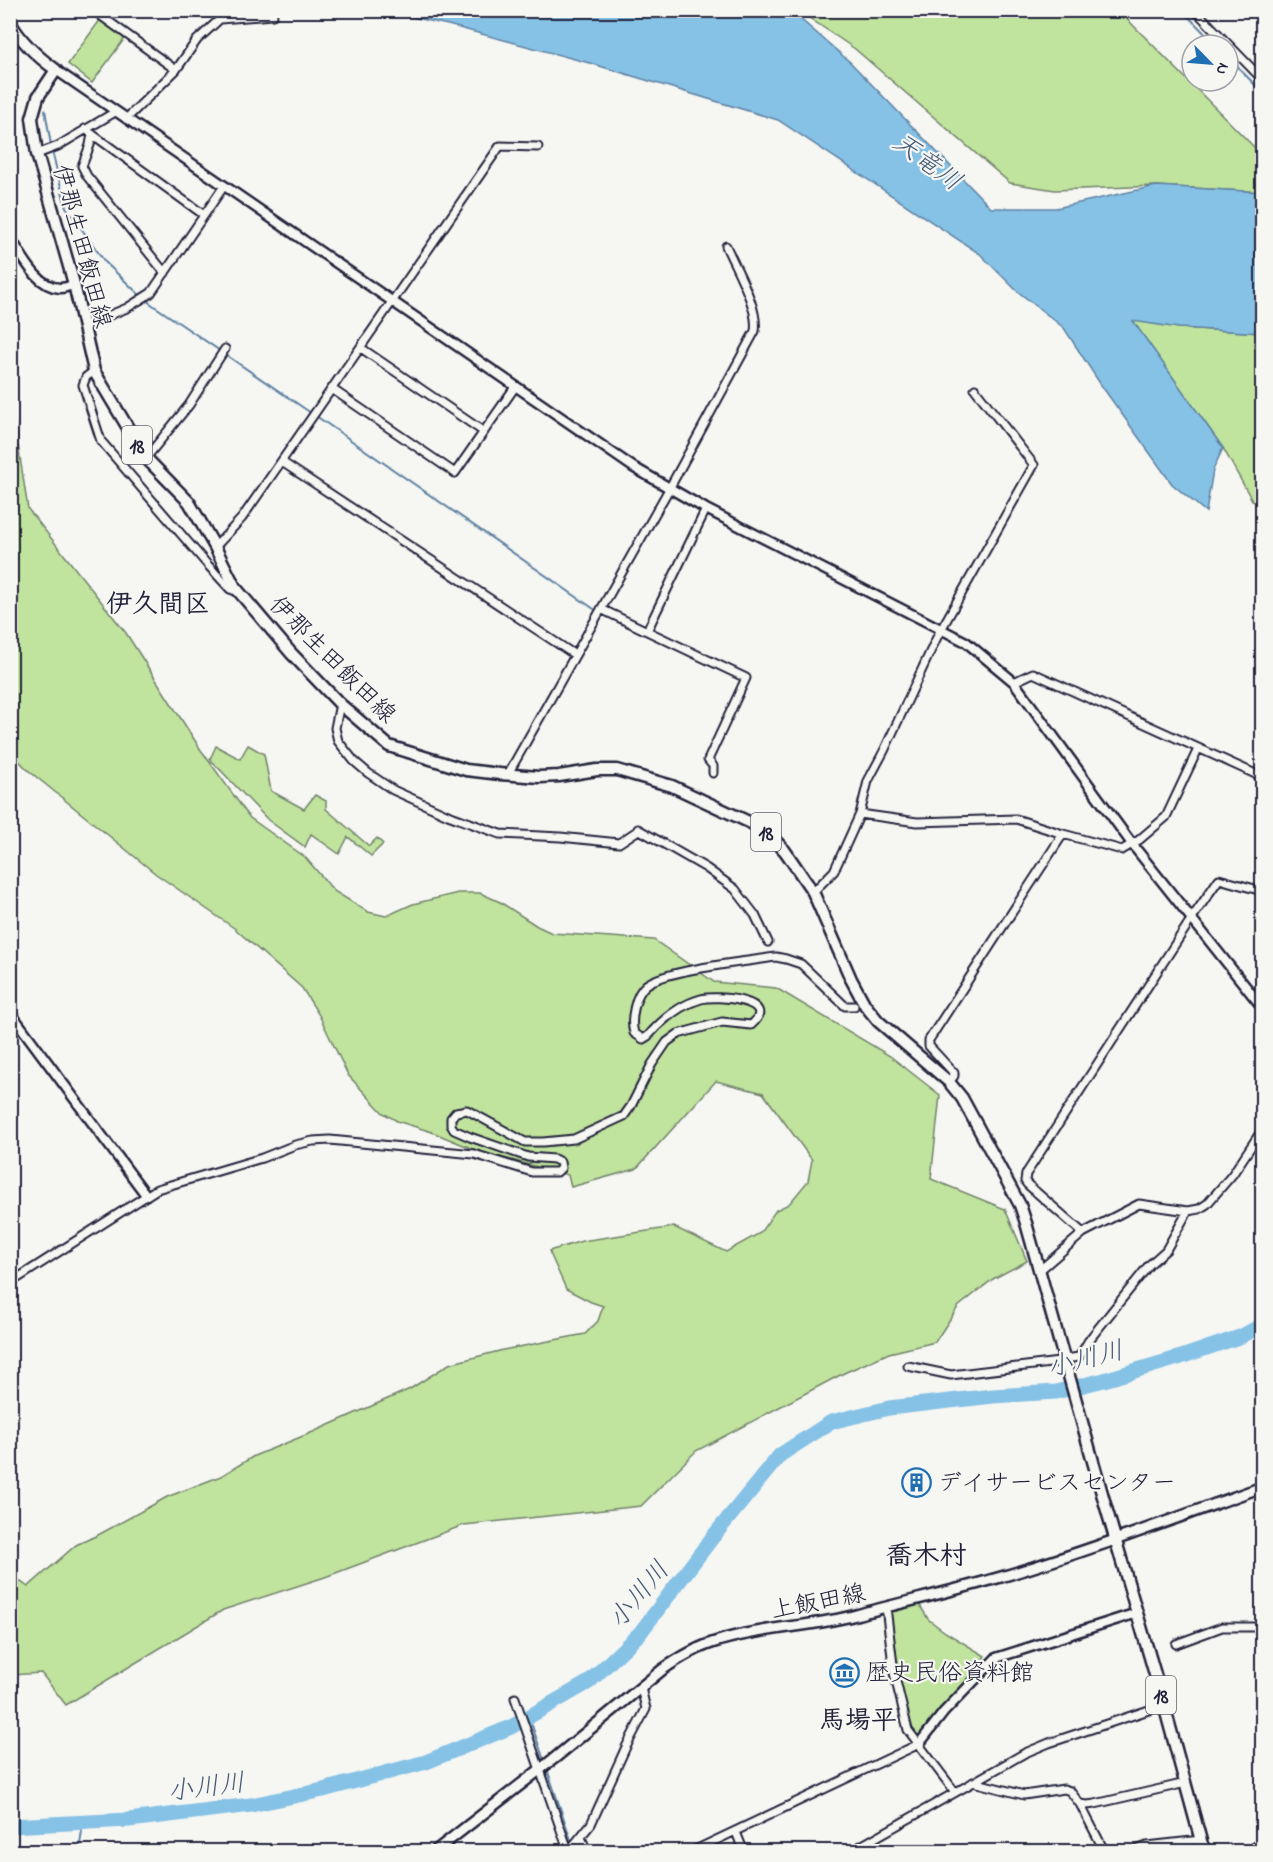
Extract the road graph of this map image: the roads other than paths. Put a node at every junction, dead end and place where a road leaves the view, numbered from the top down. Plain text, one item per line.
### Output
1 (93, 10) edge
2 (1195, 10) edge
3 (273, 15) dead end
4 (10, 22) edge
5 (56, 70) junction
6 (176, 70) junction
7 (1263, 79) edge
8 (115, 112) junction
9 (126, 119) junction
10 (85, 129) junction
11 (92, 134) junction
12 (538, 147) dead end
13 (42, 152) junction
14 (224, 186) junction
15 (204, 215) junction
16 (10, 237) edge
17 (726, 246) dead end
18 (165, 273) junction
19 (74, 284) junction
20 (392, 303) junction
21 (83, 326) junction
22 (361, 348) junction
23 (224, 352) dead end
24 (94, 371) junction
25 (514, 387) junction
26 (332, 389) junction
27 (975, 389) dead end
28 (484, 432) junction
29 (146, 458) junction
30 (282, 462) junction
31 (669, 489) junction
32 (706, 509) junction
33 (216, 548) junction
34 (241, 594) junction
35 (601, 609) junction
36 (942, 629) junction
37 (647, 631) junction
38 (575, 655) junction
39 (1014, 682) junction
40 (340, 704) junction
41 (1198, 749) junction
42 (713, 773) dead end
43 (508, 774) junction
44 (1263, 777) edge
45 (860, 814) junction
46 (1062, 834) junction
47 (1132, 844) junction
48 (1263, 891) edge
49 (813, 892) junction
50 (1192, 918) junction
51 (768, 942) dead end
52 (854, 1006) dead end
53 (1263, 1007) edge
54 (10, 1012) edge
55 (949, 1082) junction
56 (1263, 1130) edge
57 (146, 1195) junction
58 (1188, 1211) junction
59 (1083, 1233) junction
60 (1040, 1270) junction
61 (10, 1283) edge
62 (1063, 1362) junction
63 (908, 1366) dead end
64 (1263, 1487) edge
65 (1115, 1540) junction
66 (886, 1607) junction
67 (1137, 1613) junction
68 (1263, 1627) edge
69 (1176, 1644) dead end
70 (641, 1688) junction
71 (516, 1700) dead end
72 (1164, 1705) junction
73 (919, 1744) junction
74 (541, 1768) junction
75 (973, 1782) junction
76 (1186, 1783) junction
77 (956, 1792) junction
78 (1080, 1804) junction
79 (736, 1832) junction
80 (581, 1837) junction
81 (1263, 1838) edge
82 (1201, 1840) junction
83 (434, 1851) edge
84 (568, 1851) edge
85 (586, 1851) edge
86 (691, 1851) edge
87 (744, 1851) edge
88 (850, 1851) edge
89 (1105, 1851) edge
90 (1131, 1851) edge
91 (1204, 1851) edge
92 (1209, 1851) edge
93 (1251, 1851) edge

1 - 6 street
2 - 7 street
3 - 6 street
4 - 5 main road
5 - 8 street
5 - 13 main road, 伊那生田飯田線 / 18
6 - 9 street
8 - 9 street
8 - 10 street
9 - 14 street
10 - 11 street
10 - 13 street
11 - 15 street
11 - 18 street
12 - 20 street
13 - 19 main road, 伊那生田飯田線 / 18
14 - 15 street
14 - 20 street
15 - 18 street
16 - 19 street
17 - 31 street
18 - 21 street
19 - 21 main road, 伊那生田飯田線 / 18
20 - 22 street
20 - 25 street
21 - 24 main road, 伊那生田飯田線 / 18
22 - 26 street
22 - 28 street
23 - 29 street
24 - 29 main road, 伊那生田飯田線 / 18
24 - 34 street
25 - 28 street
25 - 31 street
26 - 28 street
26 - 30 street
27 - 36 street
29 - 33 main road, 伊那生田飯田線 / 18
30 - 33 street
30 - 38 street
31 - 32 street
31 - 35 street
32 - 36 street
32 - 37 street
33 - 34 main road, 伊那生田飯田線 / 18
34 - 40 main road, 伊那生田飯田線 / 18
35 - 37 street
35 - 38 street
36 - 39 street
36 - 45 street
37 - 42 street
38 - 43 street
39 - 41 street
39 - 47 street
40 - 43 main road, 伊那生田飯田線 / 18
40 - 51 street
41 - 44 street
41 - 47 street
43 - 49 main road, 伊那生田飯田線 / 18
45 - 46 street
45 - 49 street
46 - 47 street
46 - 55 street
47 - 50 street
48 - 50 street
49 - 55 main road, 伊那生田飯田線 / 18
50 - 53 street
50 - 59 street
52 - 57 street
54 - 57 street
55 - 60 main road, 伊那生田飯田線 / 18
56 - 58 street
57 - 61 street
58 - 59 street
58 - 62 street
59 - 60 street
60 - 62 main road, 伊那生田飯田線 / 18
62 - 63 street
62 - 65 main road, 伊那生田飯田線 / 18
64 - 65 main road, 上飯田線
65 - 66 main road, 上飯田線
65 - 67 main road, 伊那生田飯田線 / 18
66 - 70 main road, 上飯田線
66 - 73 street
67 - 72 main road, 伊那生田飯田線 / 18
67 - 73 street
68 - 69 street
70 - 74 main road, 上飯田線
70 - 80 street
71 - 74 street
72 - 75 street
72 - 76 main road, 伊那生田飯田線 / 18
73 - 77 street
73 - 79 street
74 - 83 main road, 上飯田線
74 - 84 street
75 - 77 street
75 - 78 street
76 - 78 street
76 - 82 main road, 伊那生田飯田線 / 18
77 - 88 street
78 - 89 street
79 - 86 street
79 - 87 street
80 - 84 street
80 - 85 street
81 - 93 street
82 - 90 street
82 - 91 main road, 伊那生田飯田線 / 18
82 - 92 street

